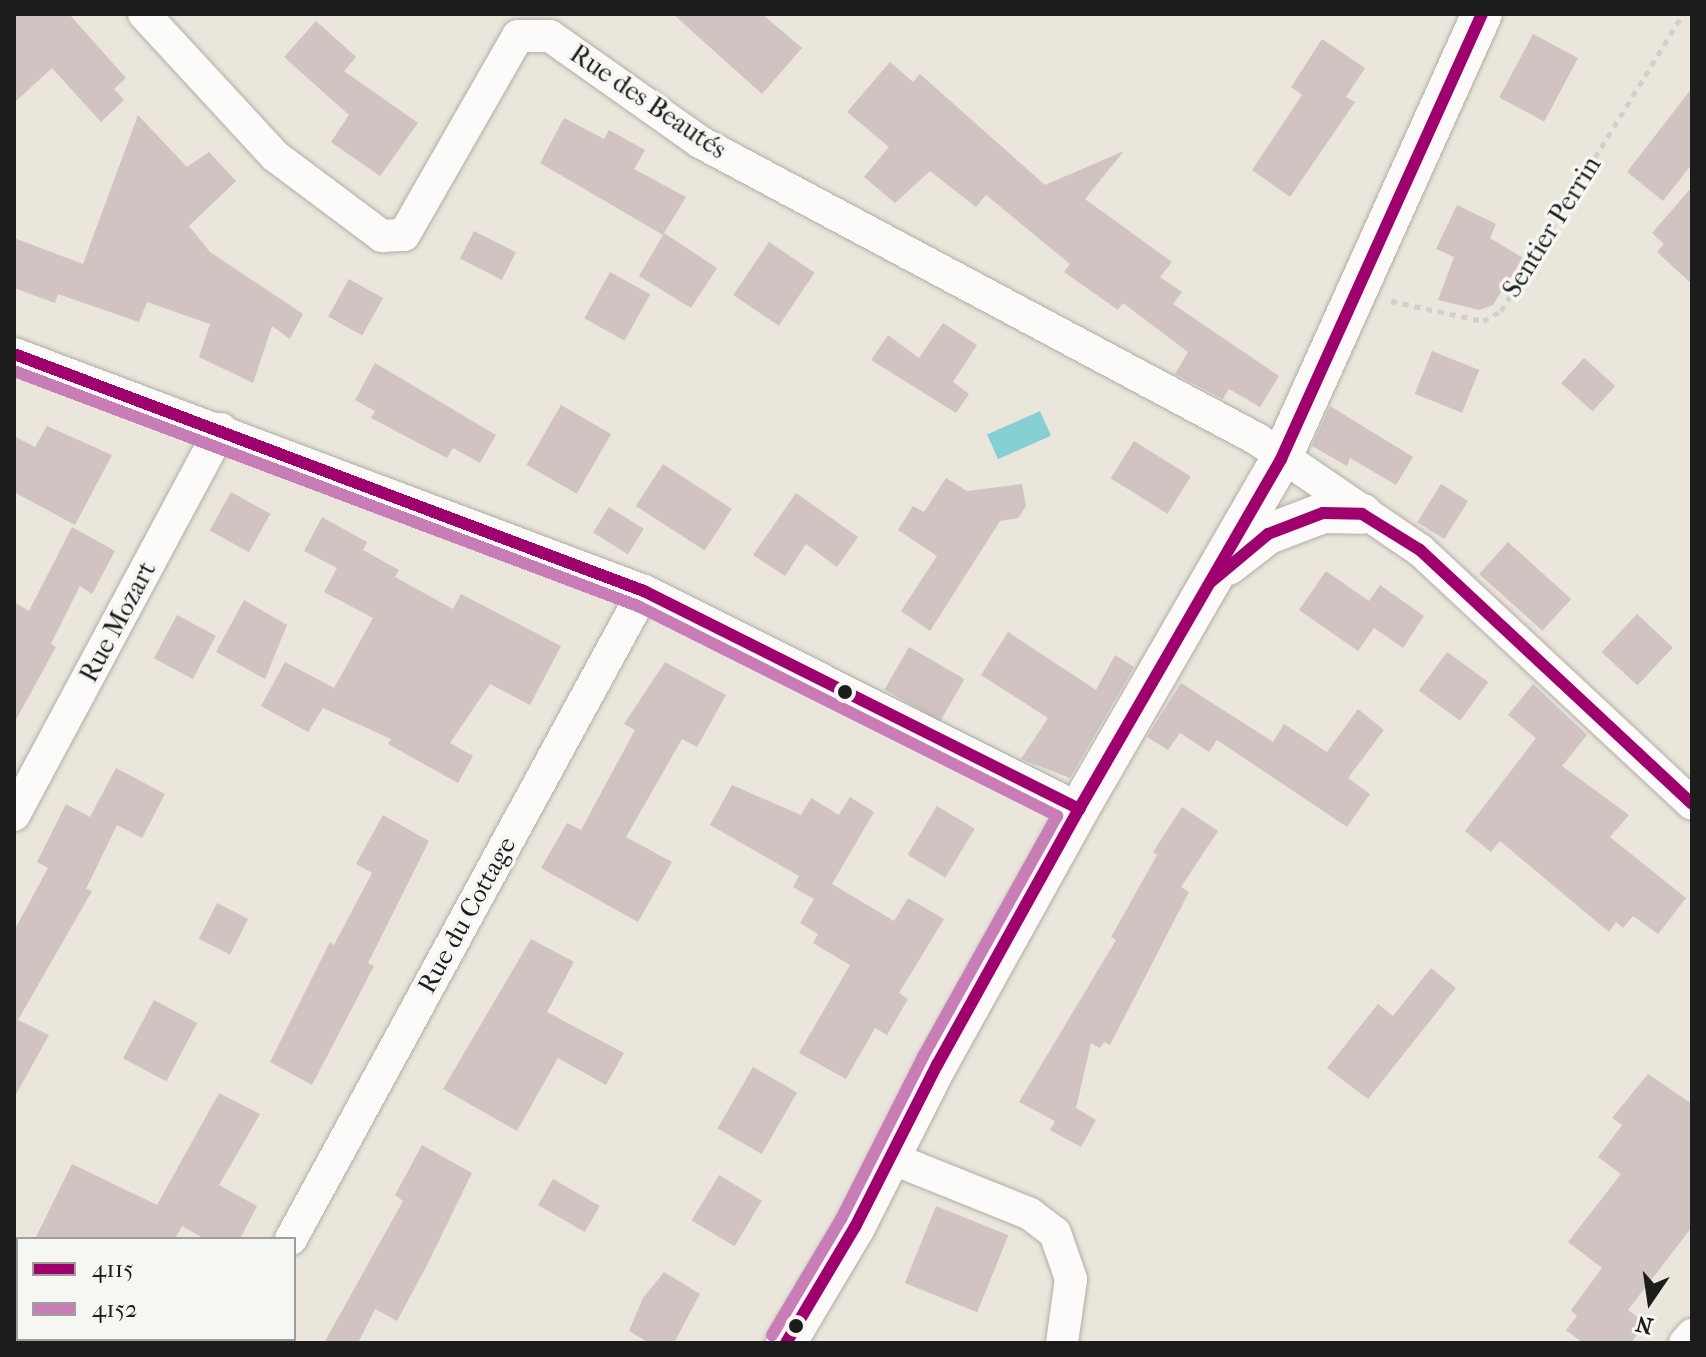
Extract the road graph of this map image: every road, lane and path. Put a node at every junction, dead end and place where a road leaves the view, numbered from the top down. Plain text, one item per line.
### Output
1 (144, 14) edge
2 (1482, 14) edge
3 (1683, 14) edge
4 (1355, 293) junction
5 (14, 354) edge
6 (221, 429) junction
7 (1281, 459) junction
8 (1362, 514) junction
9 (1216, 575) junction
10 (644, 591) junction
11 (1692, 804) edge
12 (1079, 809) junction
13 (14, 815) edge
14 (891, 1158) junction
15 (292, 1237) edge
16 (1692, 1335) edge
17 (786, 1343) edge
18 (1062, 1343) edge
19 (1685, 1343) edge

1 - 7 street, Rue des Beautés
2 - 4 street
3 - 4 path, Sentier Perrin
4 - 7 street
5 - 6 street
6 - 10 street
6 - 13 street, Rue Mozart
7 - 8 street
7 - 9 street
8 - 9 street
8 - 11 street
9 - 12 street
10 - 12 street
10 - 15 street, Rue du Cottage
12 - 14 street
14 - 17 street
14 - 18 street
16 - 19 street

